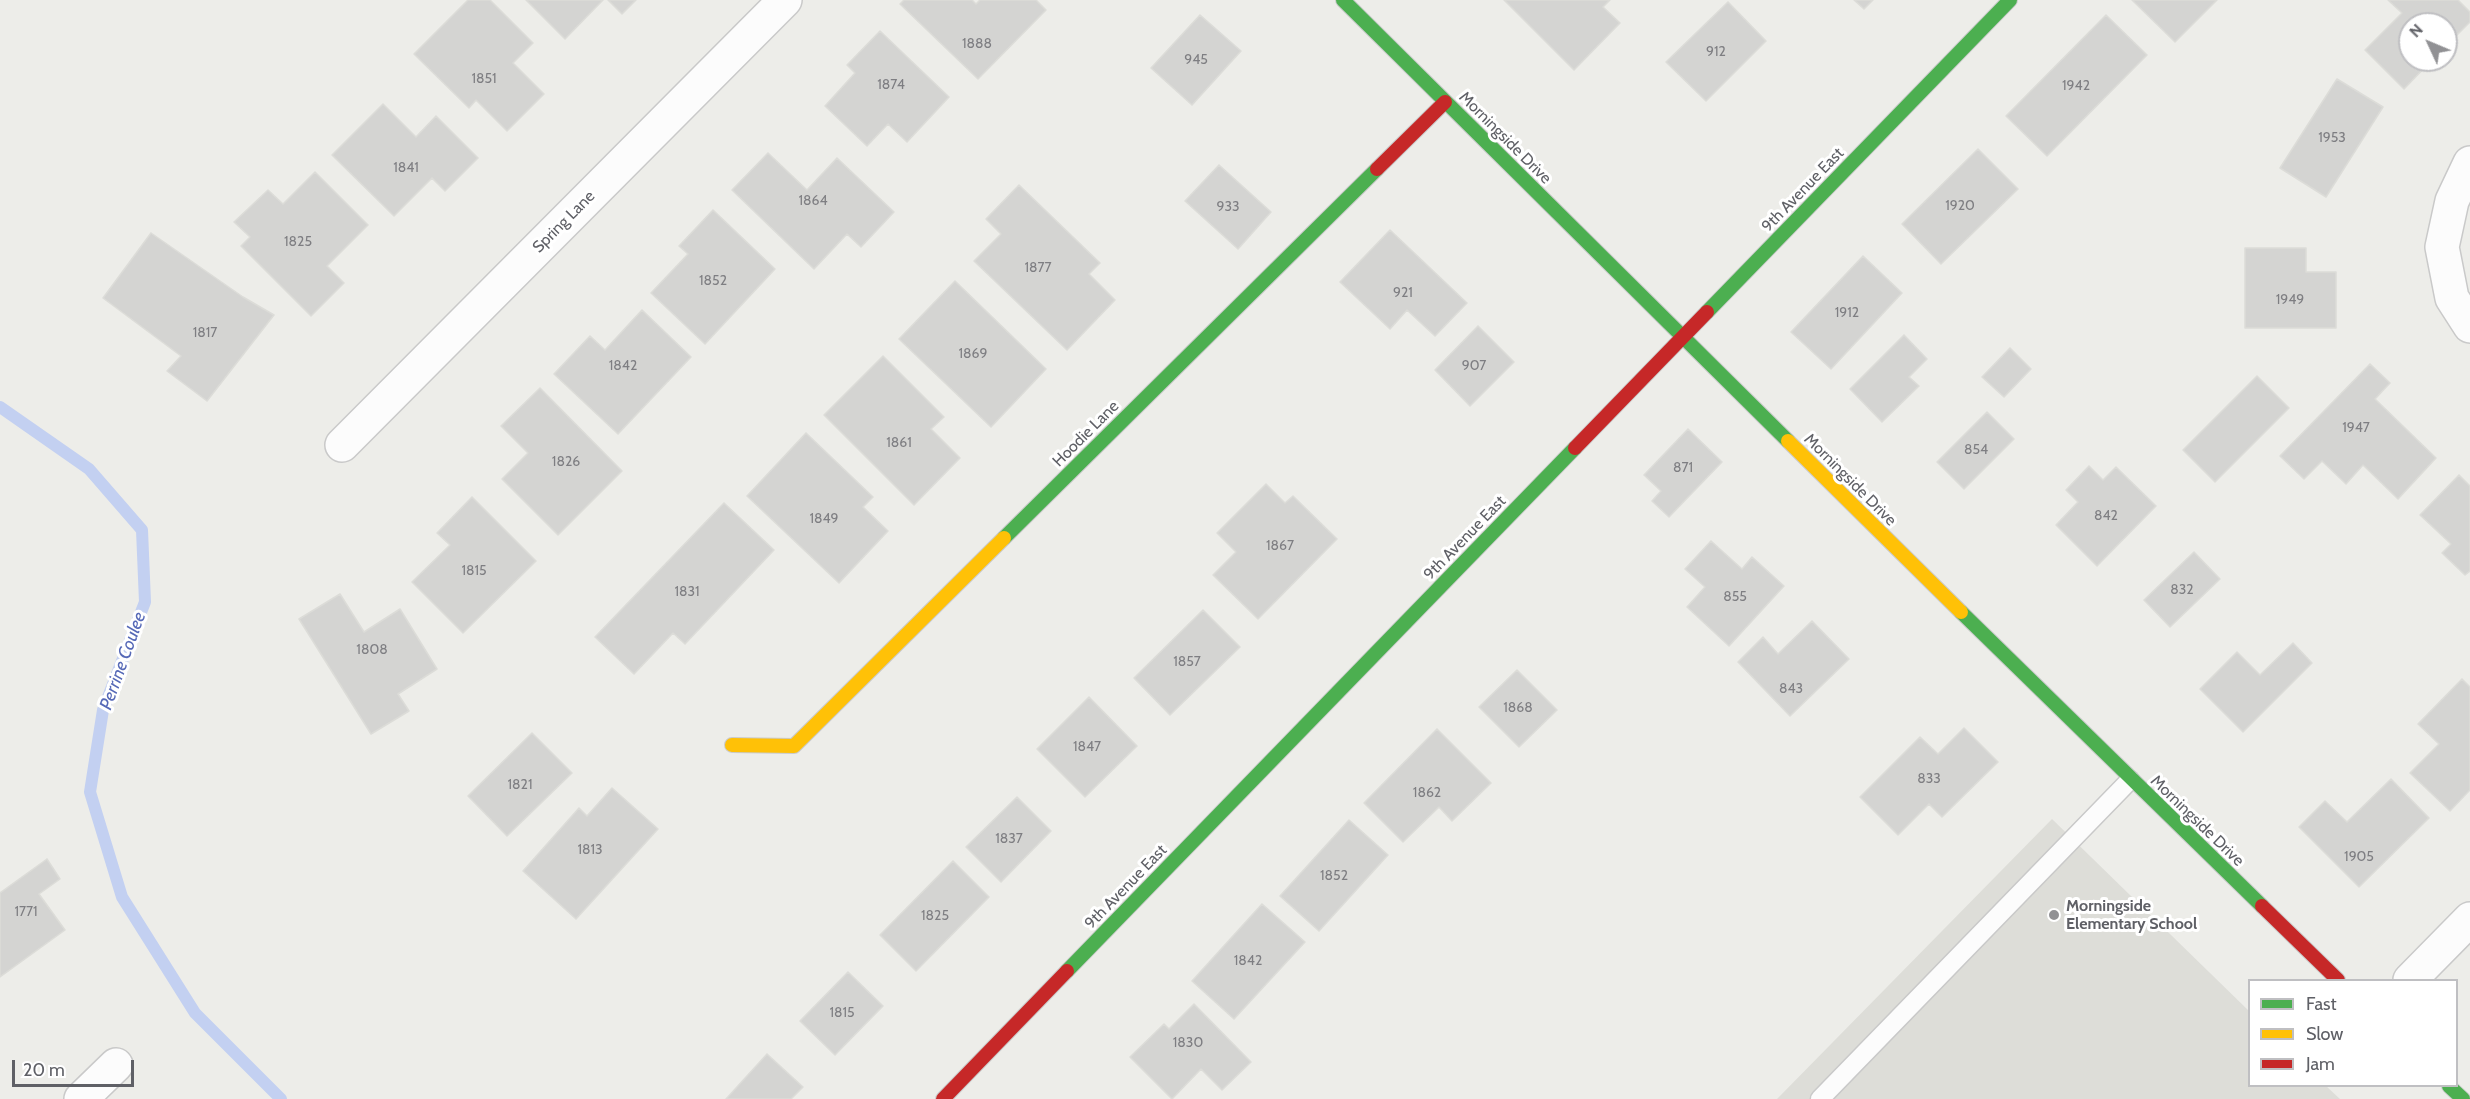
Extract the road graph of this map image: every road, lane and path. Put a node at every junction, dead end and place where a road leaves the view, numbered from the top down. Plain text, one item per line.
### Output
1 (785, 0) edge
2 (1343, 0) edge
3 (2010, 0) edge
4 (1445, 102) junction
5 (2470, 163) edge
6 (2470, 327) edge
7 (1683, 338) junction
8 (342, 445) dead end
9 (732, 745) dead end
10 (2130, 780) junction
11 (2470, 919) edge
12 (2336, 979) edge
13 (2412, 979) edge
14 (116, 1065) dead end
15 (2450, 1087) edge
16 (81, 1099) edge
17 (943, 1099) edge
18 (1820, 1099) edge
19 (2463, 1099) edge

1 - 8 street, Spring Lane
2 - 4 street, Morningside Drive
3 - 7 street, 9th Avenue East
4 - 7 street, Morningside Drive
4 - 9 street, Hoodie Lane
5 - 6 street
7 - 10 street, Morningside Drive
7 - 17 street, 9th Avenue East
10 - 12 street, Morningside Drive
10 - 18 lane
11 - 13 street
14 - 16 street
15 - 19 street

